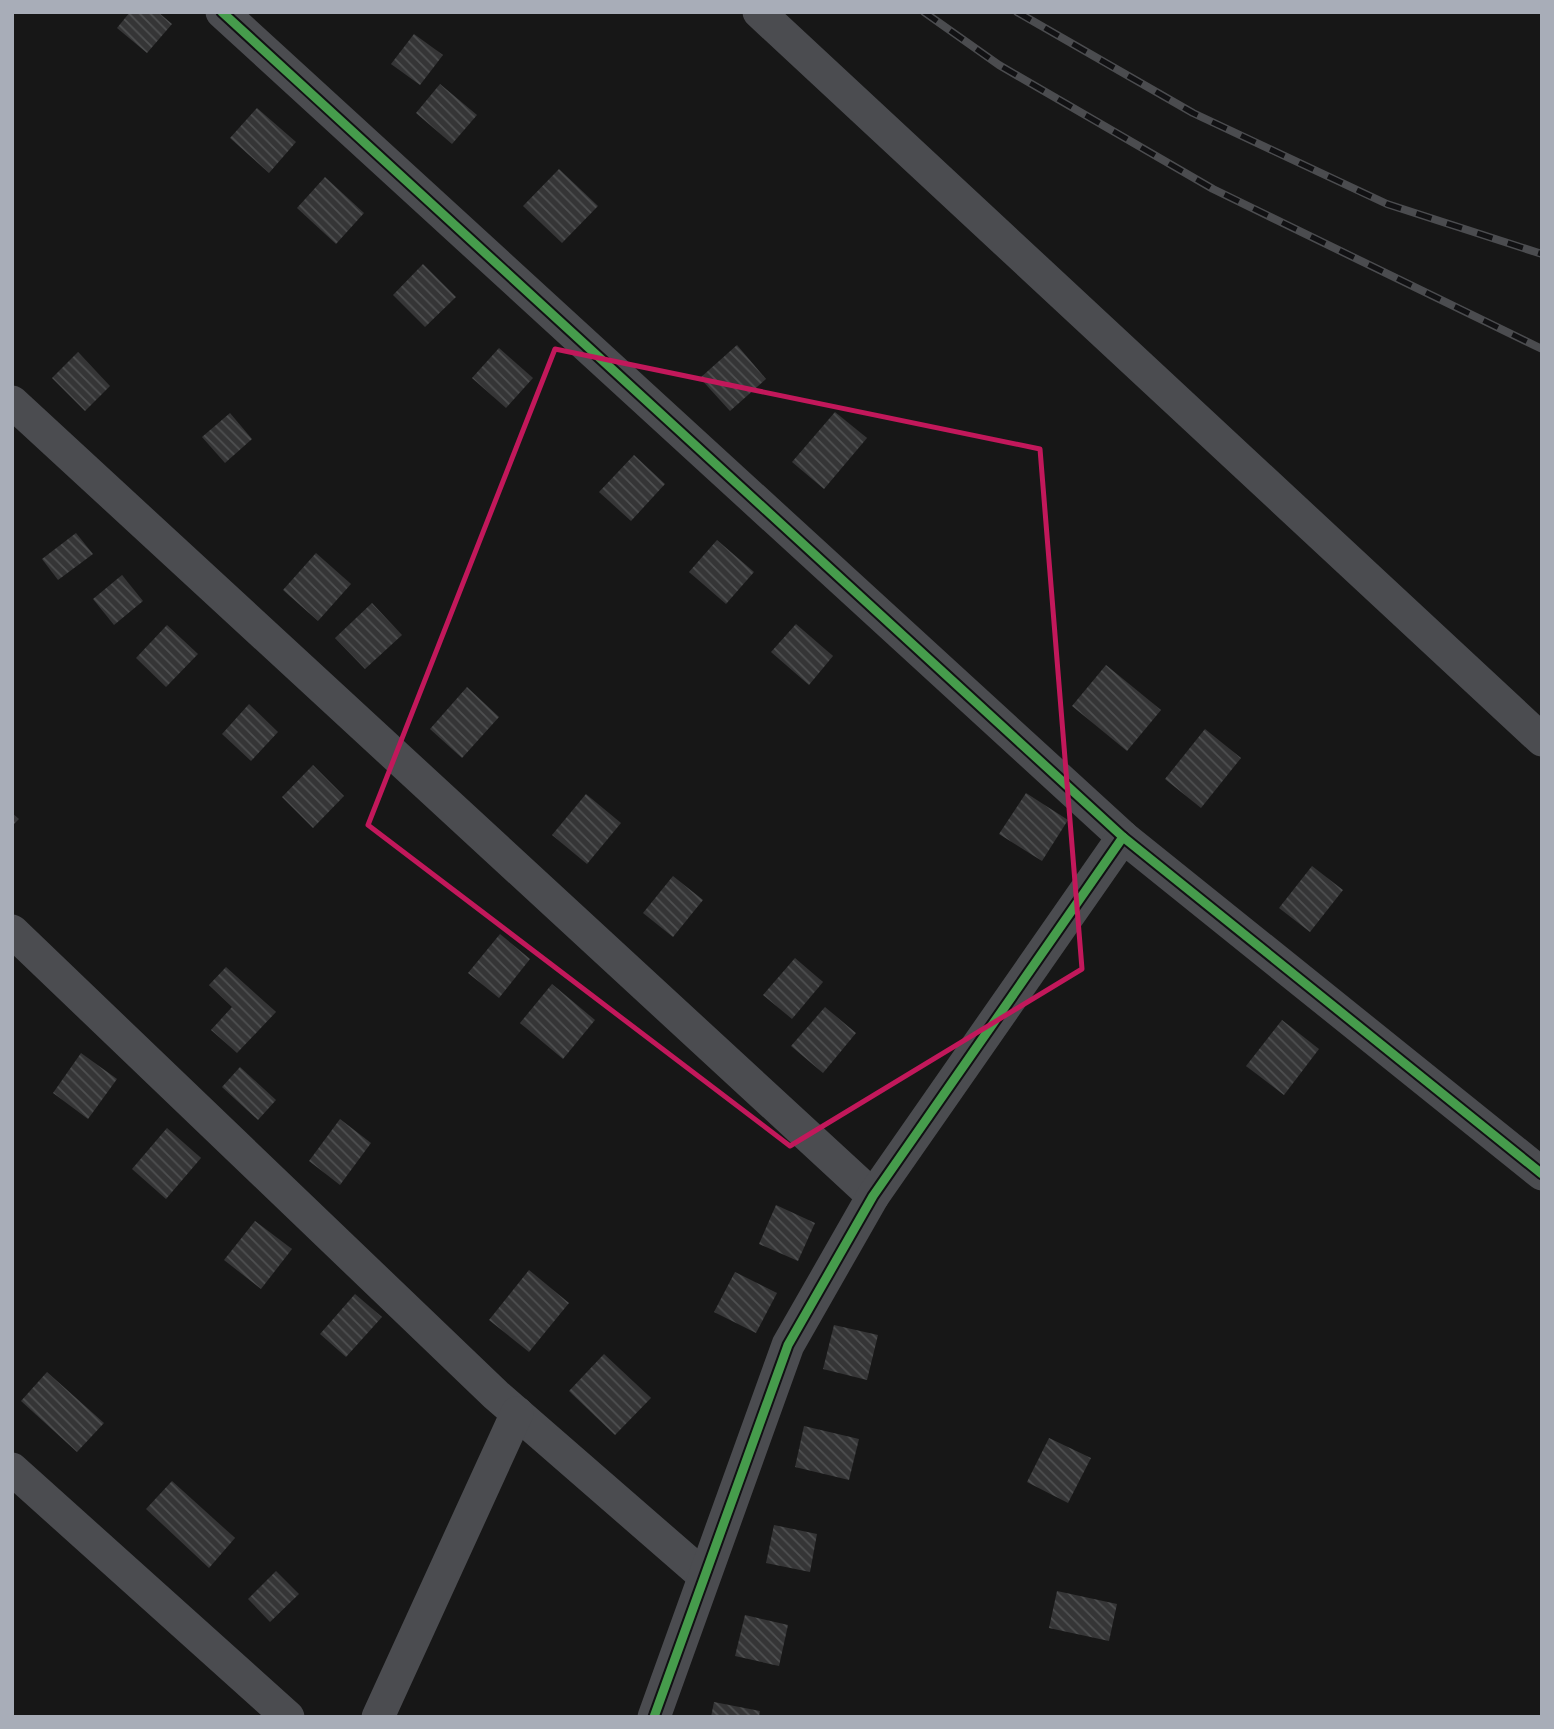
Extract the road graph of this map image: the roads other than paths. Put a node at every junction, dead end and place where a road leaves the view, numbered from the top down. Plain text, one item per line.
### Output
1 (222, 12) edge
2 (759, 12) edge
3 (12, 402) edge
4 (1542, 740) edge
5 (1123, 837) junction
6 (12, 931) edge
7 (1542, 1174) edge
8 (873, 1196) junction
9 (517, 1413) junction
10 (12, 1469) edge
11 (703, 1575) junction
12 (289, 1717) edge
13 (378, 1717) edge
14 (654, 1717) edge

1 - 5 street
2 - 4 street
3 - 8 street
5 - 7 street
5 - 8 street
6 - 9 street
8 - 11 street
9 - 11 street
9 - 13 street
10 - 12 street
11 - 14 street

